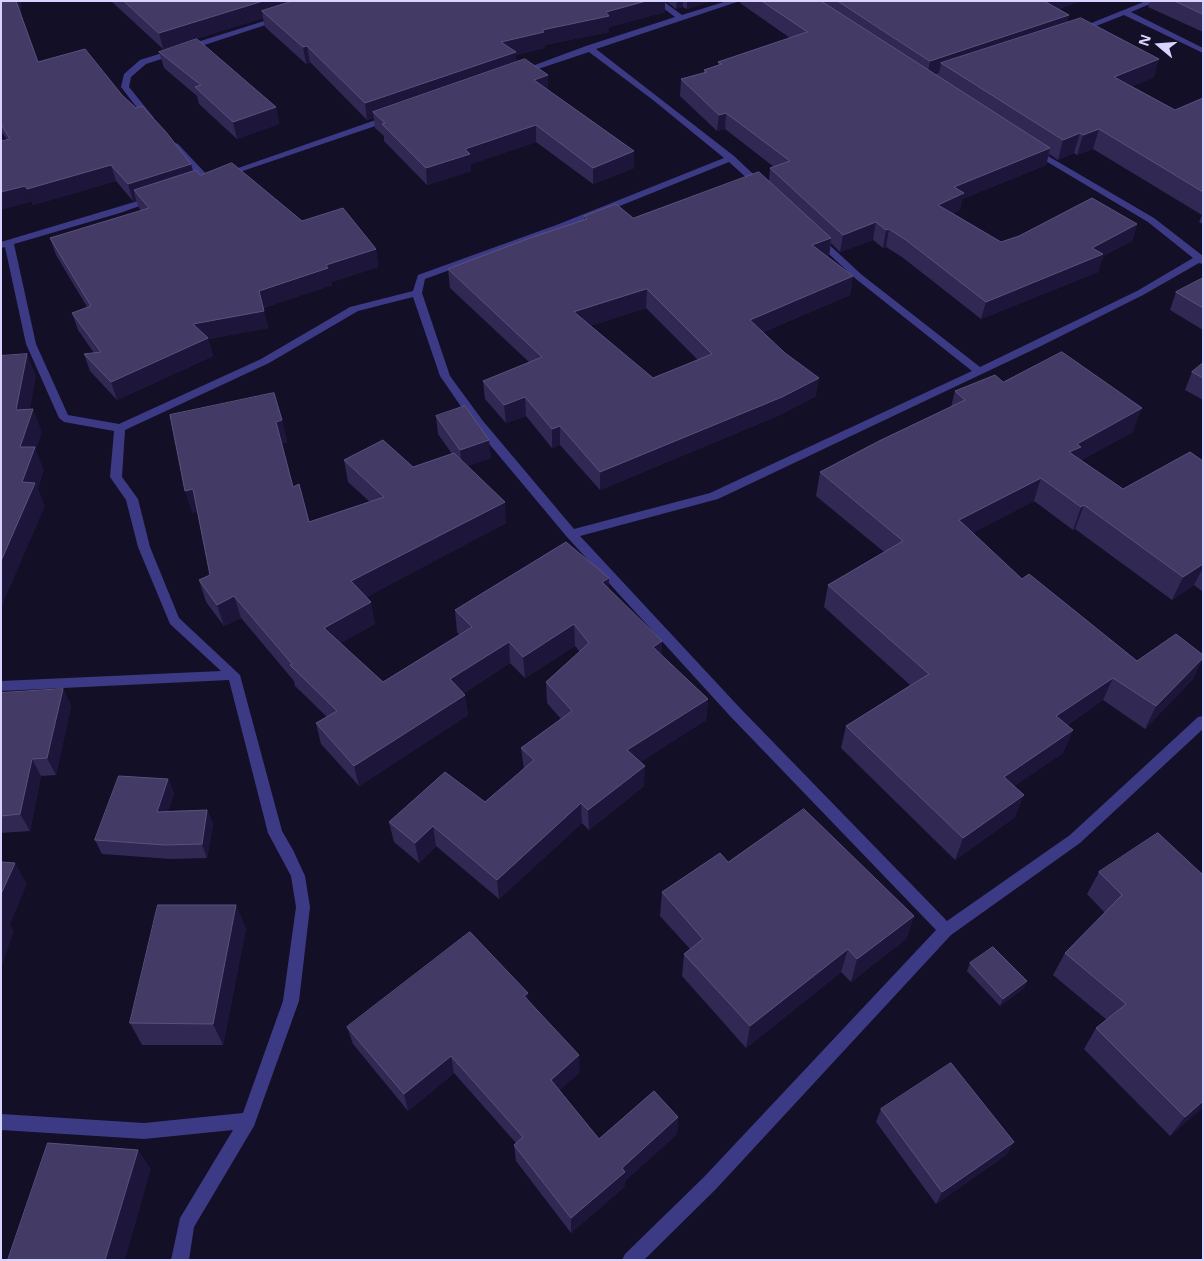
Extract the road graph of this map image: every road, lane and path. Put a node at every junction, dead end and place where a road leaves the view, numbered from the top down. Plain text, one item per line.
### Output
1 (658, 1) edge
2 (736, 1) edge
3 (1153, 1) edge
4 (1126, 12) junction
5 (291, 15) edge
6 (681, 18) junction
7 (1067, 34) edge
8 (589, 48) junction
9 (1203, 51) edge
10 (512, 75) edge
11 (403, 113) edge
12 (156, 124) edge
13 (168, 138) edge
14 (1023, 145) edge
15 (731, 158) junction
16 (766, 191) edge
17 (162, 196) edge
18 (809, 231) edge
19 (5, 244) edge
20 (1201, 260) edge
21 (416, 293) junction
22 (979, 371) junction
23 (120, 428) junction
24 (571, 534) junction
25 (234, 675) junction
26 (1, 686) edge
27 (1203, 721) edge
28 (946, 930) junction
29 (248, 1120) junction
30 (1, 1122) edge
31 (180, 1260) edge
32 (631, 1260) edge

1 - 6 street
2 - 6 street
3 - 4 street
4 - 7 street
4 - 9 street
5 - 12 street
6 - 8 street
8 - 10 street
8 - 15 street
11 - 13 street
14 - 20 street
15 - 16 street
15 - 21 street
17 - 19 street
18 - 22 street
19 - 23 street
20 - 22 street
21 - 23 street
21 - 24 street
22 - 24 street
23 - 25 street
24 - 28 street
25 - 26 street
25 - 29 street
27 - 28 street
28 - 32 street
29 - 30 street
29 - 31 street

